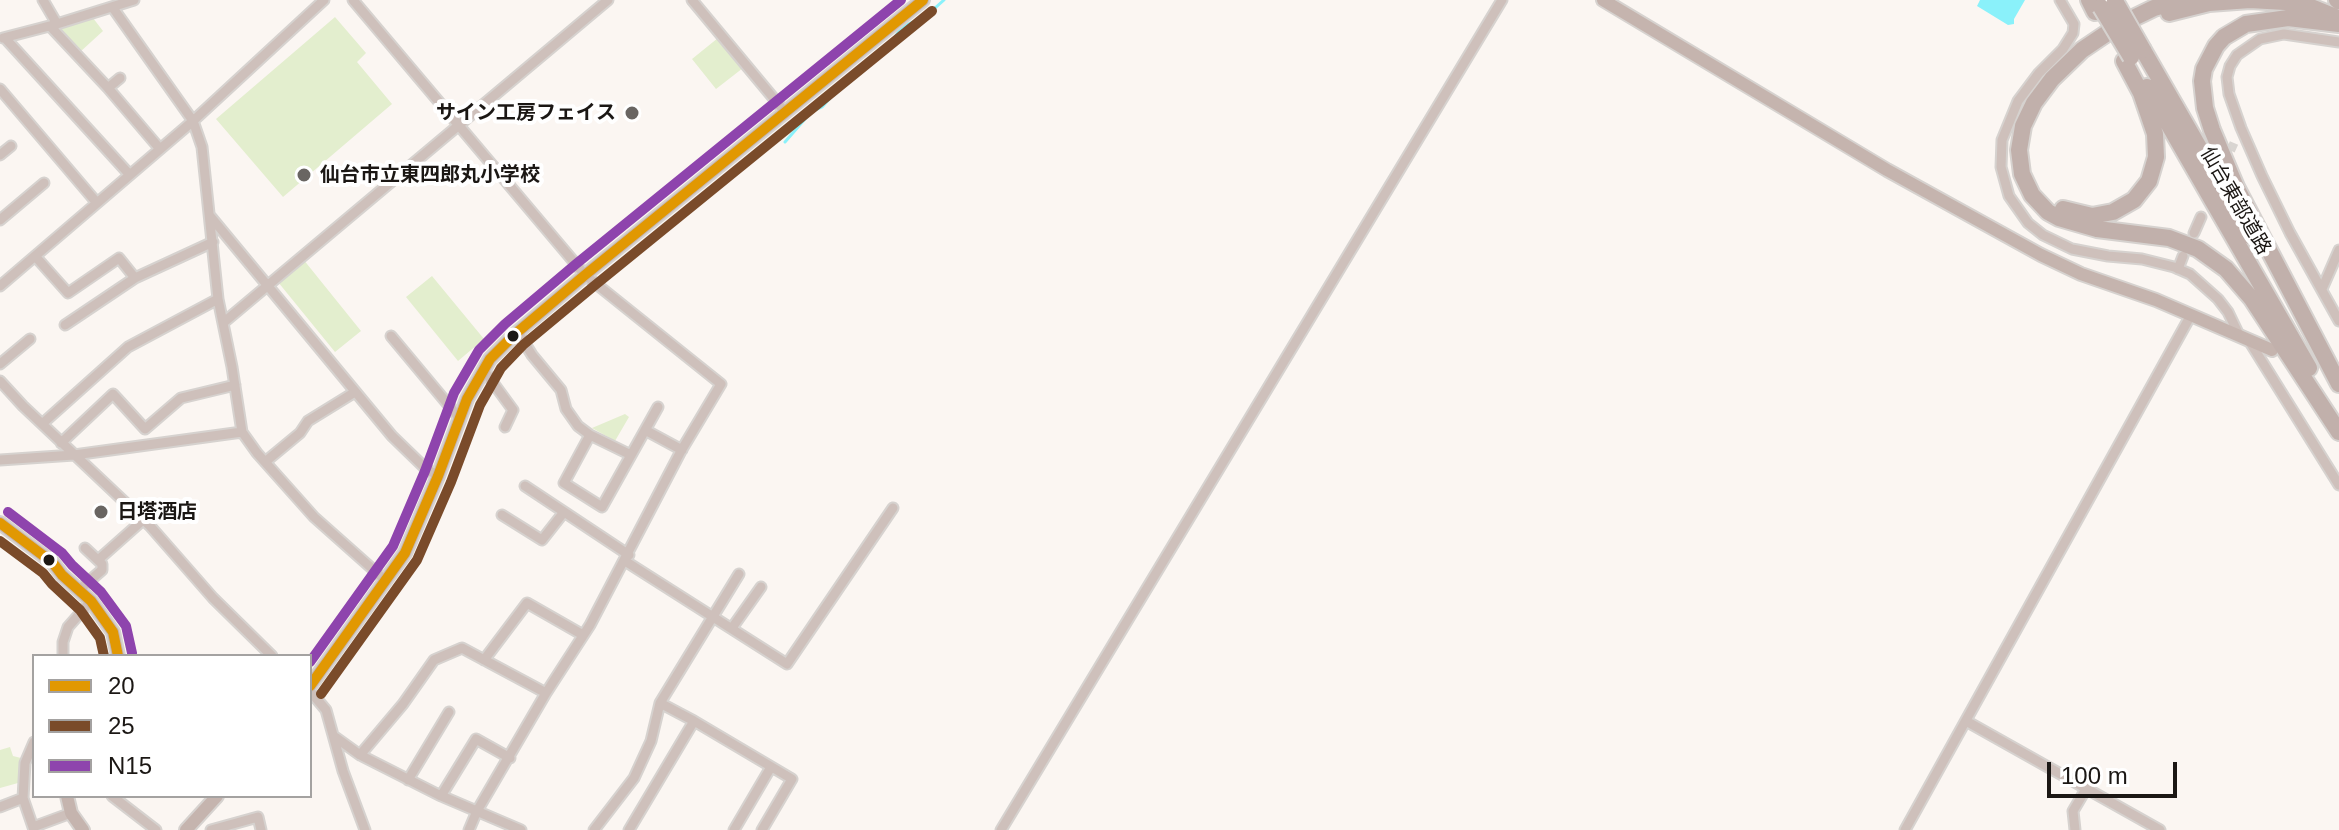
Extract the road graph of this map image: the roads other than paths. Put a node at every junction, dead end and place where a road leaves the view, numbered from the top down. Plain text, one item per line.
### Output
1 (43, 0) edge
2 (134, 0) edge
3 (324, 0) edge
4 (353, 0) edge
5 (608, 0) edge
6 (692, 0) edge
7 (923, 0) edge
8 (1502, 0) edge
9 (1603, 0) edge
10 (2060, 0) edge
11 (2181, 0) edge
12 (2250, 0) edge
13 (2315, 0) edge
14 (2338, 2) edge
15 (2102, 3) edge
16 (107, 6) edge
17 (2339, 21) edge
18 (54, 25) junction
19 (3, 38) edge
20 (2339, 42) edge
21 (2132, 56) junction
22 (120, 78) dead end
23 (108, 88) junction
24 (0, 89) edge
25 (785, 112) junction
26 (193, 121) junction
27 (456, 125) junction
28 (2241, 128) junction
29 (2234, 143) tunnel mouth
30 (11, 146) dead end
31 (160, 149) junction
32 (0, 155) edge
33 (129, 174) junction
34 (44, 183) dead end
35 (97, 203) junction
36 (210, 216) junction
37 (2201, 217) dead end
38 (0, 220) edge
39 (2194, 233) dead end
40 (213, 242) junction
41 (2339, 250) edge
42 (35, 256) junction
43 (2183, 256) dead end
44 (2178, 269) junction
45 (585, 275) junction
46 (135, 278) junction
47 (267, 285) junction
48 (0, 286) edge
49 (2322, 289) junction
50 (218, 299) junction
51 (2191, 315) junction
52 (2339, 321) edge
53 (223, 323) junction
54 (65, 325) dead end
55 (518, 332) junction
56 (391, 336) dead end
57 (2244, 337) junction
58 (30, 339) dead end
59 (2272, 350) dead end
60 (0, 364) edge
61 (483, 369) junction
62 (0, 381) edge
63 (2339, 384) edge
64 (235, 385) junction
65 (355, 392) junction
66 (2339, 392) edge
67 (658, 407) dead end
68 (460, 415) junction
69 (2339, 422) edge
70 (42, 424) junction
71 (505, 427) dead end
72 (645, 430) junction
73 (242, 432) junction
74 (2339, 432) edge
75 (590, 435) junction
76 (61, 443) junction
77 (682, 450) junction
78 (74, 455) junction
79 (631, 455) junction
80 (0, 460) edge
81 (265, 462) junction
82 (438, 476) junction
83 (2339, 485) edge
84 (525, 486) dead end
85 (893, 508) dead end
86 (564, 512) junction
87 (502, 515) dead end
88 (143, 520) junction
89 (0, 523) edge
90 (85, 548) dead end
91 (627, 558) junction
92 (98, 560) junction
93 (739, 574) dead end
94 (386, 581) junction
95 (761, 587) dead end
96 (79, 590) junction
97 (91, 601) junction
98 (712, 616) junction
99 (732, 628) junction
100 (583, 635) junction
101 (63, 654) edge
102 (118, 654) edge
103 (270, 654) edge
104 (484, 660) junction
105 (312, 686) edge
106 (312, 692) edge
107 (546, 693) junction
108 (660, 703) junction
109 (449, 712) dead end
110 (694, 721) junction
111 (1966, 721) junction
112 (335, 737) junction
113 (32, 747) edge
114 (360, 755) junction
115 (510, 758) junction
116 (771, 767) junction
117 (408, 780) junction
118 (2086, 789) junction
119 (441, 796) junction
120 (23, 798) junction
121 (67, 798) edge
122 (115, 798) edge
123 (215, 798) edge
124 (0, 807) edge
125 (477, 811) junction
126 (71, 813) junction
127 (33, 828) edge
128 (188, 829) edge
129 (83, 830) edge
130 (156, 830) edge
131 (211, 830) edge
132 (261, 830) edge
133 (365, 830) edge
134 (469, 830) edge
135 (521, 830) edge
136 (594, 830) edge
137 (629, 830) edge
138 (734, 830) edge
139 (762, 830) edge
140 (1001, 830) edge
141 (1905, 830) edge
142 (2075, 830) edge
143 (2160, 830) edge

1 - 18 street
2 - 16 street
3 - 26 street
4 - 27 street
5 - 27 street
6 - 25 street
7 - 25 street
8 - 140 street
9 - 51 street
10 - 44 street
11 - 74 highway
12 - 17 highway
12 - 21 highway
13 - 14 highway
15 - 21 highway, 仙台東部道路, bridge
16 - 18 street
16 - 26 street
17 - 63 highway
18 - 19 street
18 - 23 street
19 - 33 street
20 - 28 street
21 - 66 highway, 仙台東部道路
21 - 69 highway, 仙台東部道路
22 - 23 street
23 - 31 street
24 - 35 street
25 - 45 street
26 - 31 street
26 - 36 street
27 - 45 street
27 - 47 street
28 - 29 street
28 - 49 street
30 - 32 street
31 - 33 street
33 - 35 street
34 - 38 street
35 - 42 street
36 - 40 street
36 - 47 street
37 - 39 street
40 - 46 street
40 - 50 street
41 - 49 street
42 - 46 street
42 - 48 street
43 - 44 street
44 - 57 street
45 - 55 street
45 - 77 street
46 - 54 street
47 - 53 street
47 - 65 street
49 - 52 street
50 - 53 street
50 - 70 street
51 - 57 street
51 - 111 street
53 - 64 street
55 - 61 street
55 - 75 street
56 - 68 street
57 - 59 street
57 - 83 street
58 - 60 street
61 - 68 street
61 - 71 street
62 - 70 street
64 - 73 street
64 - 76 street
65 - 81 street
65 - 82 street
67 - 72 street
68 - 82 street
70 - 76 street
72 - 77 street
72 - 79 street
73 - 78 street
73 - 81 street
75 - 79 street
75 - 79 street
76 - 78 street
77 - 91 street
78 - 80 street
78 - 88 street
81 - 94 street
82 - 94 street
84 - 86 street
85 - 99 street
86 - 87 street
86 - 91 street
88 - 92 street
88 - 103 street
89 - 96 street
90 - 92 street
91 - 98 street
91 - 100 street
92 - 96 street
93 - 98 street
94 - 105 street
95 - 99 street
96 - 97 street
97 - 101 street
97 - 102 street
98 - 99 street
98 - 108 street
100 - 104 street
100 - 107 street
104 - 107 street
104 - 114 street
106 - 112 street
107 - 115 street
108 - 110 street
108 - 136 street
109 - 117 street
110 - 116 street
110 - 137 street
111 - 118 street
111 - 141 street
112 - 114 street
112 - 133 street
113 - 120 street
114 - 117 street
115 - 119 street
115 - 125 street
116 - 138 street
116 - 139 street
117 - 119 street
118 - 142 street
118 - 143 street
119 - 125 street
120 - 124 street
120 - 127 street
121 - 126 street
122 - 130 street
123 - 128 street
125 - 134 street
125 - 135 street
126 - 127 street
126 - 129 street
131 - 132 street

